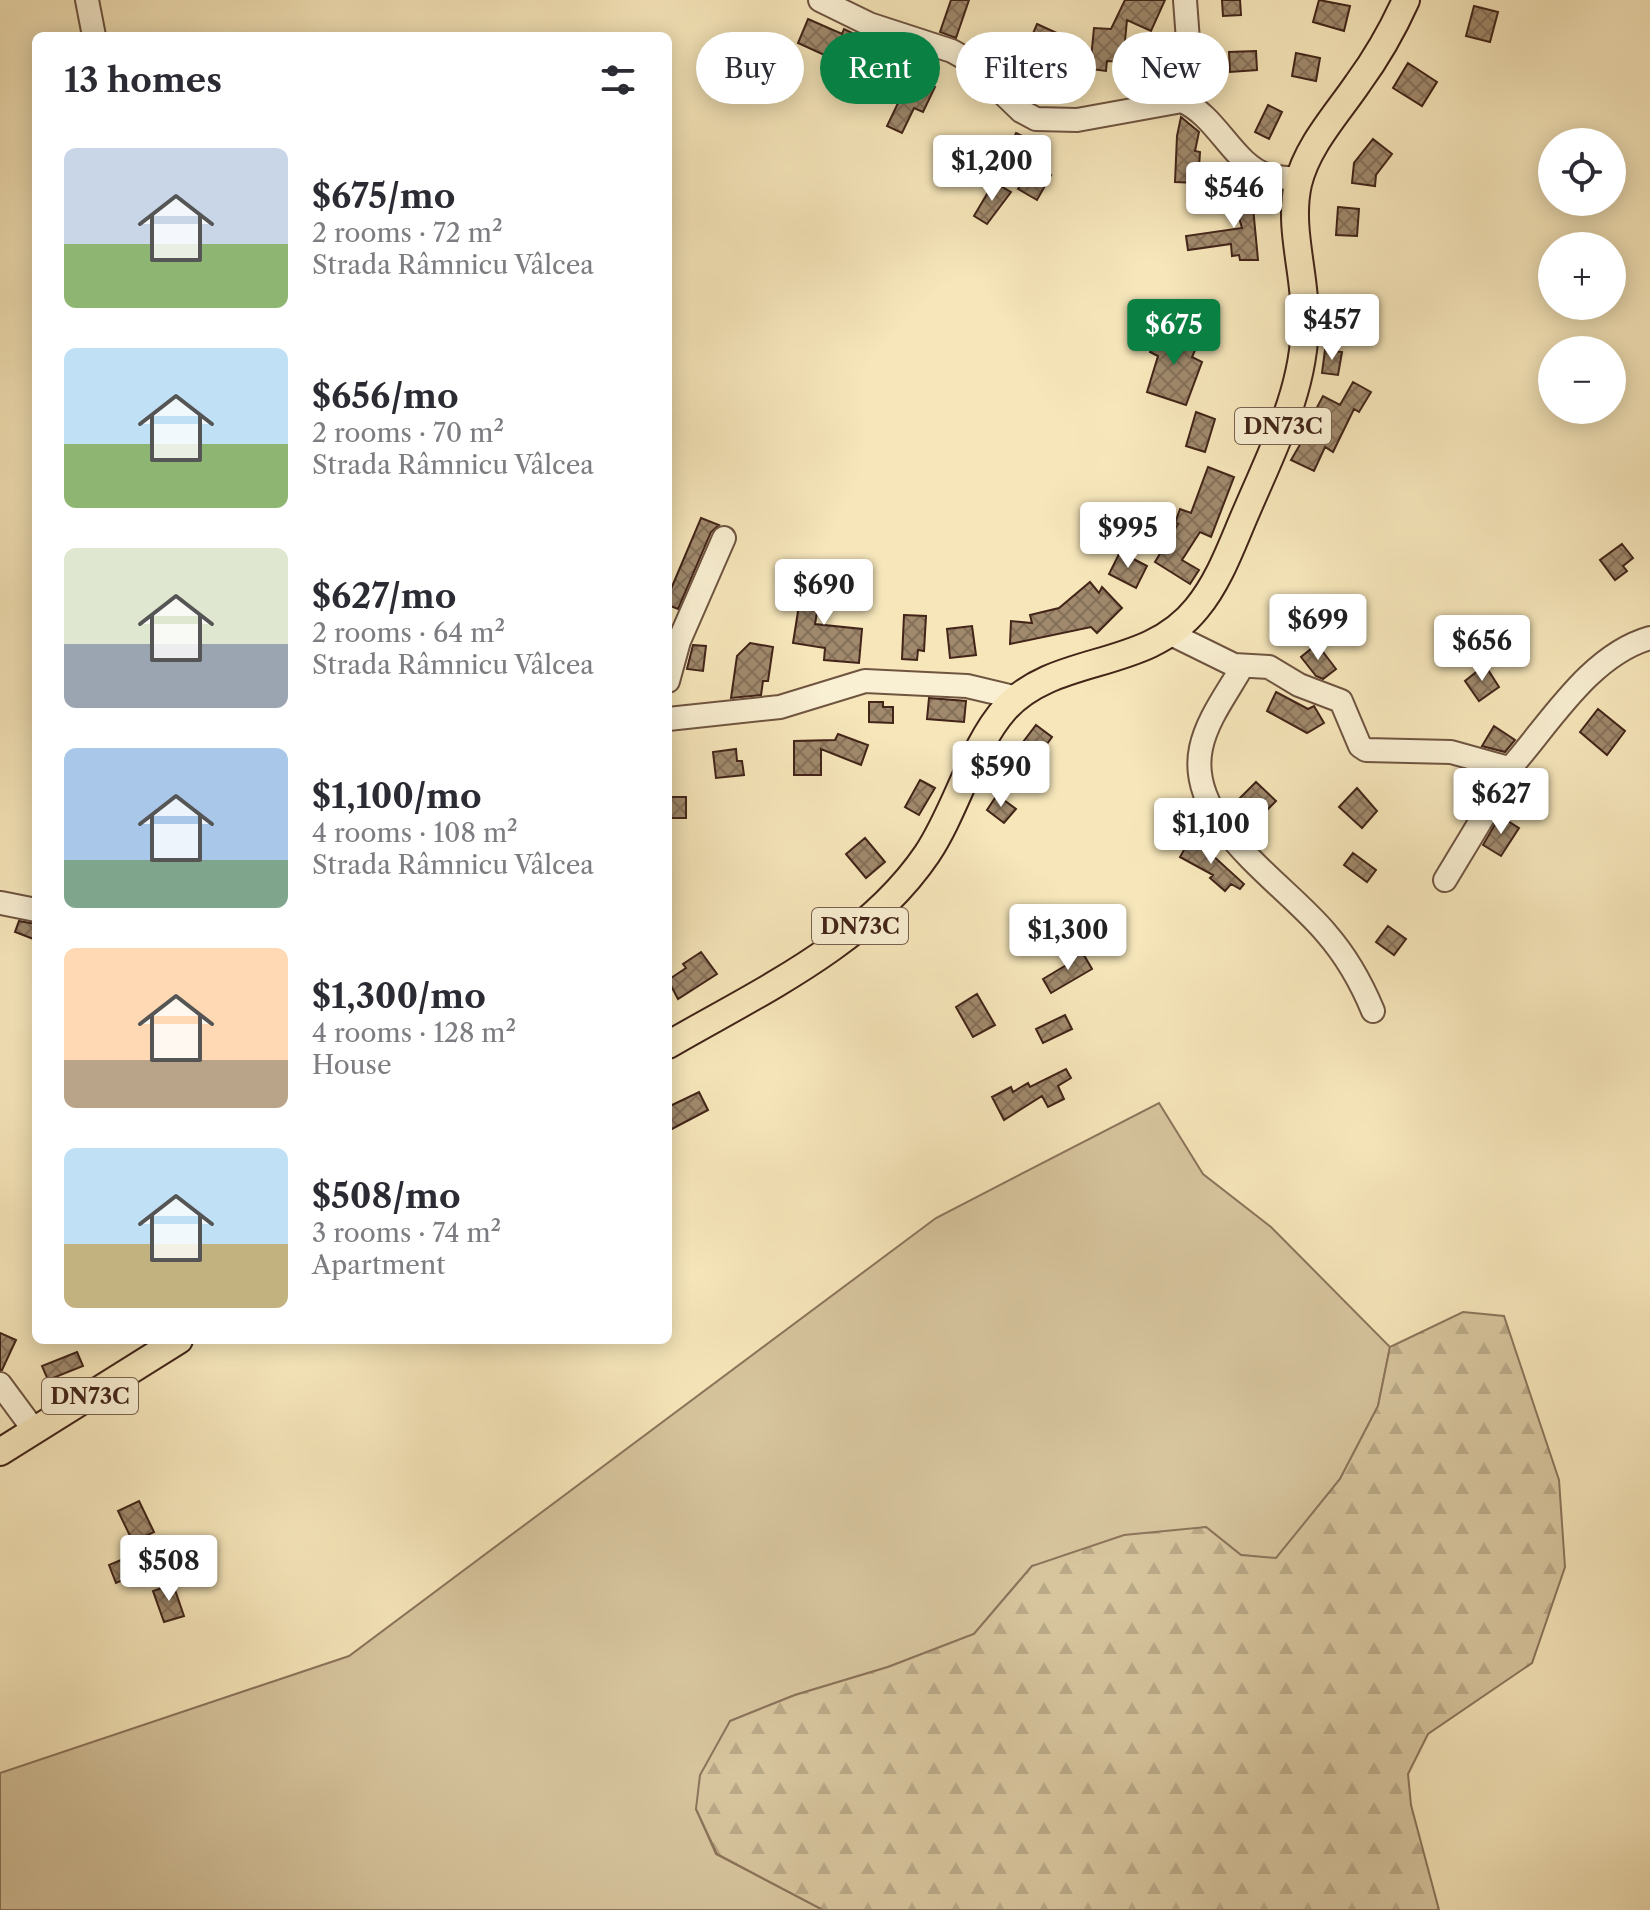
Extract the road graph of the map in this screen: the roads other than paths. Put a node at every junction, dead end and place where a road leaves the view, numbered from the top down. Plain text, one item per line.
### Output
1 (87, 0) edge
2 (820, 0) edge
3 (1185, 0) edge
4 (1406, 0) edge
5 (93, 32) edge
6 (1187, 32) edge
7 (1165, 104) edge
8 (1187, 104) edge
9 (1299, 179) junction
10 (724, 538) dead end
11 (1171, 634) junction
12 (1650, 638) edge
13 (672, 666) edge
14 (1242, 667) junction
15 (1018, 698) junction
16 (672, 719) edge
17 (1505, 767) junction
18 (1445, 880) dead end
19 (1, 903) edge
20 (32, 909) edge
21 (1373, 1011) dead end
22 (672, 1043) edge
23 (171, 1344) edge
24 (0, 1384) edge
25 (34, 1430) junction
26 (0, 1452) edge

1 - 5 street
2 - 7 street
3 - 6 street
4 - 9 main road, DN73C
8 - 9 street
9 - 11 main road, DN73C
10 - 13 street
11 - 14 street
11 - 15 main road, DN73C
12 - 17 street
14 - 17 street
14 - 21 street
15 - 16 street
15 - 22 main road, DN73C
17 - 18 street
19 - 20 street
23 - 25 main road, DN73C
24 - 25 street
25 - 26 main road, DN73C

